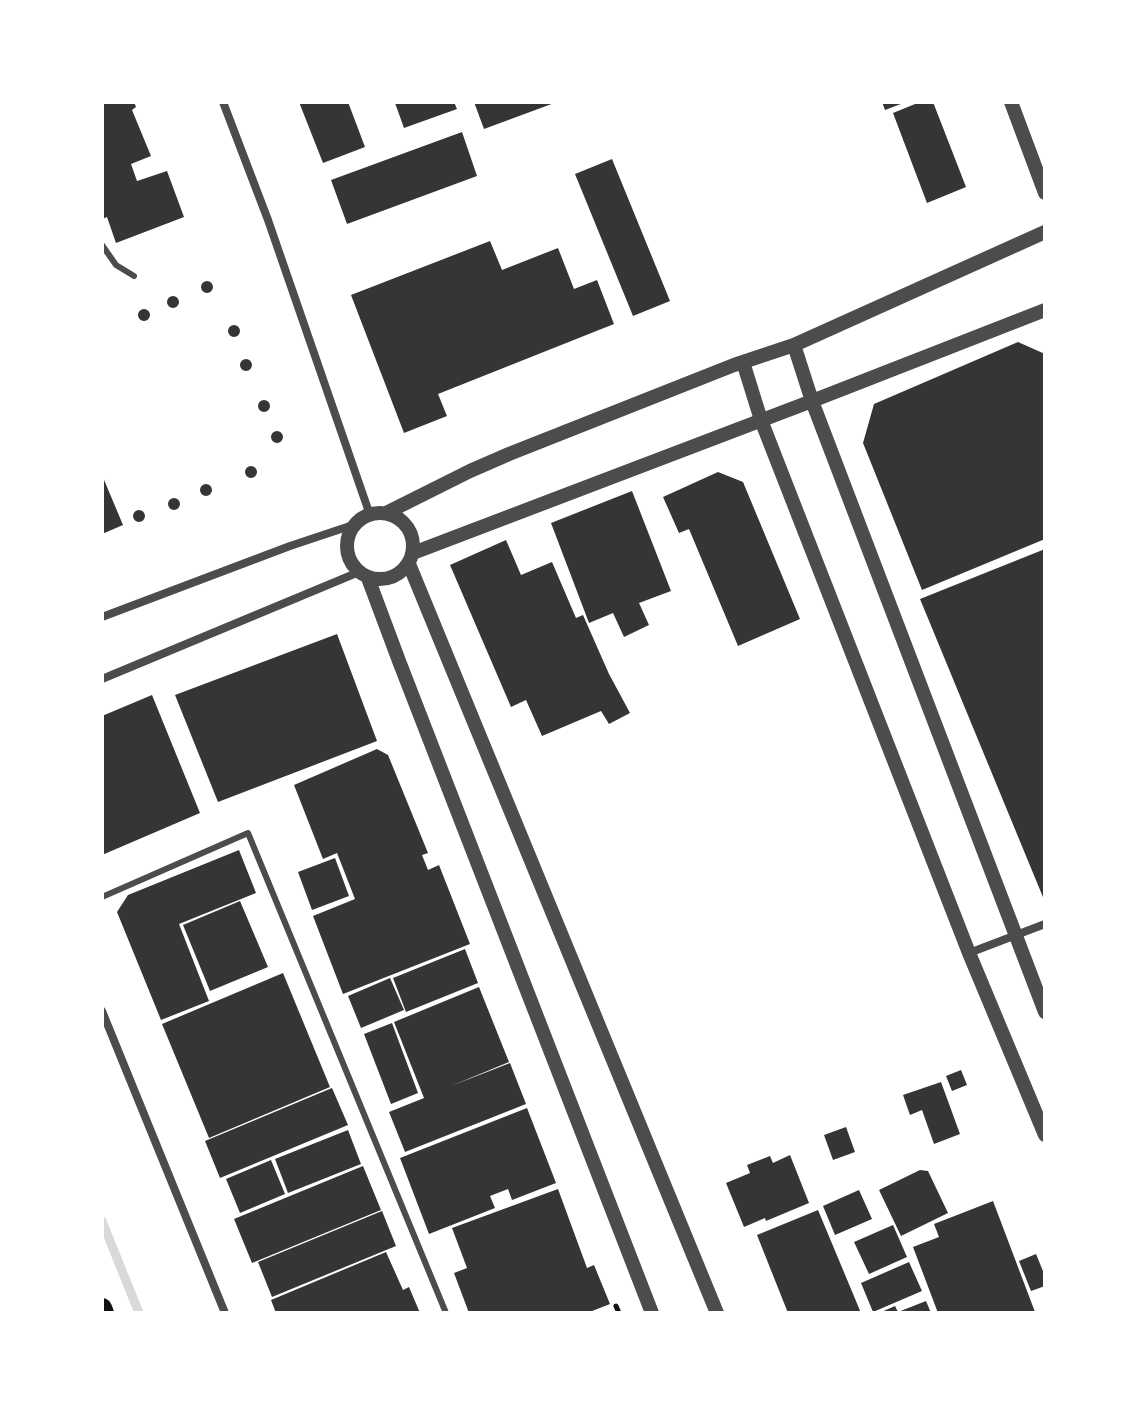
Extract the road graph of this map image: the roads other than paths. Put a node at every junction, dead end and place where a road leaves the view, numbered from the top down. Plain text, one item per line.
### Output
1 (223, 102) edge
2 (1011, 102) edge
3 (1045, 193) edge
4 (1045, 232) edge
5 (102, 245) edge
6 (134, 276) dead end
7 (1045, 310) edge
8 (794, 345) junction
9 (743, 362) junction
10 (812, 401) junction
11 (761, 420) junction
12 (386, 513) junction
13 (370, 515) junction
14 (356, 524) junction
15 (411, 559) junction
16 (364, 575) junction
17 (102, 617) edge
18 (102, 679) edge
19 (102, 897) edge
20 (1045, 924) edge
21 (1016, 936) junction
22 (969, 953) junction
23 (102, 1011) edge
24 (1045, 1012) edge
25 (1045, 1135) edge
26 (225, 1313) edge
27 (446, 1313) edge
28 (652, 1313) edge
29 (717, 1313) edge

1 - 13 street
2 - 3 street
4 - 8 street
5 - 6 lane
7 - 10 street
8 - 9 street
8 - 10 street
9 - 11 street
9 - 12 street
10 - 11 street
10 - 21 street
11 - 15 street
11 - 22 street
12 - 13 street
12 - 15 street
13 - 14 street
14 - 16 street
14 - 17 street
15 - 16 street
15 - 29 street
16 - 18 street
16 - 28 street
19 - 27 lane
20 - 21 street
21 - 22 street
21 - 24 street
22 - 25 street
23 - 26 street

